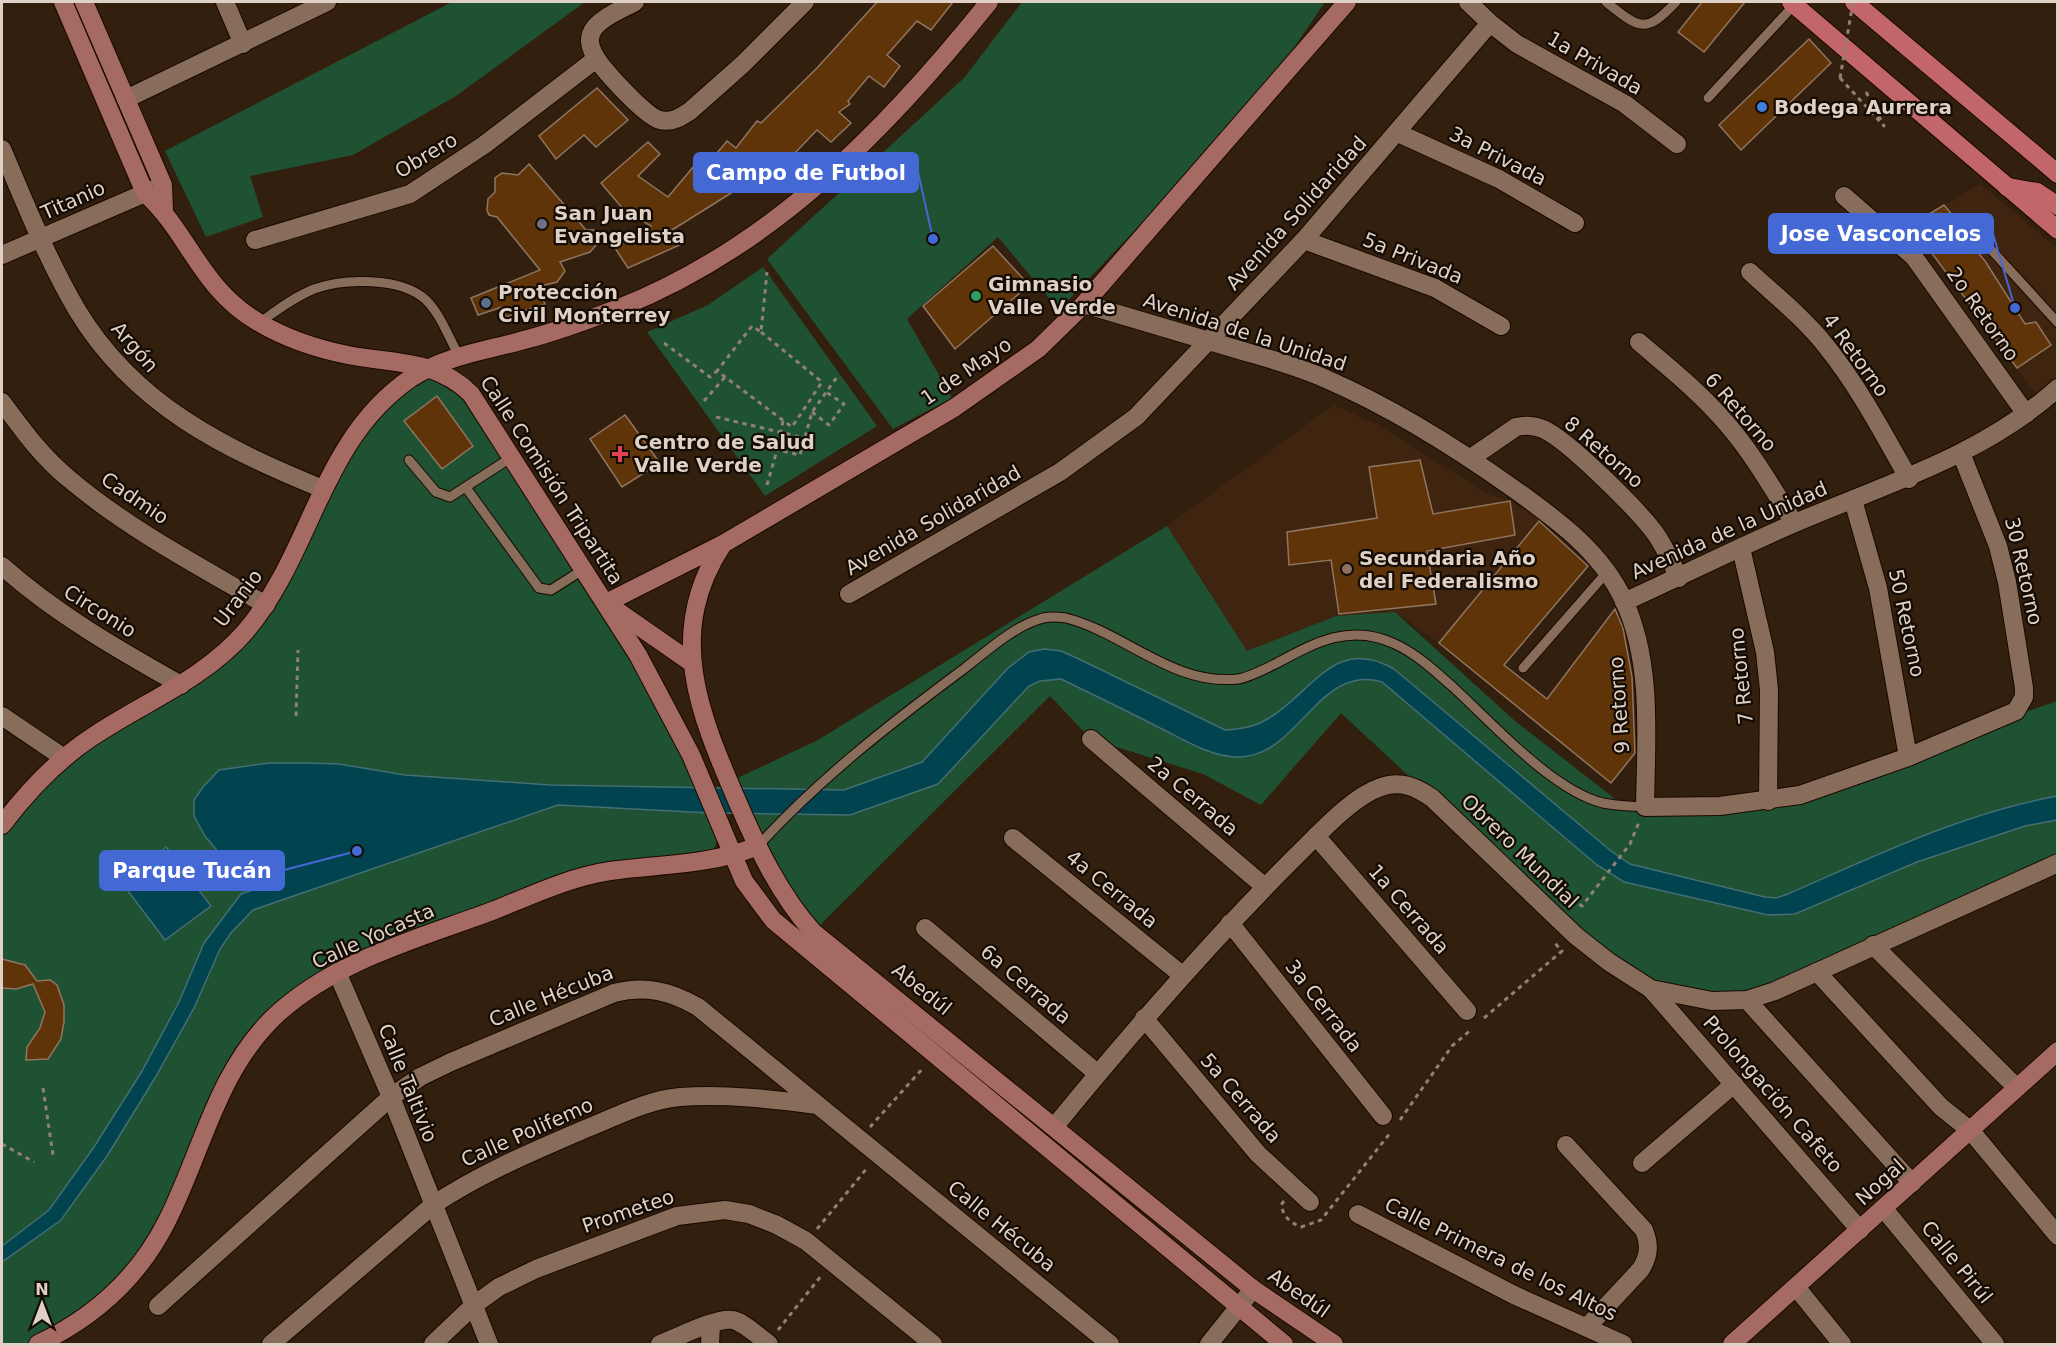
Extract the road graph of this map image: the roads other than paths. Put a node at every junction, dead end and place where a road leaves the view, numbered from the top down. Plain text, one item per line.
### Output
1 (63, 2) edge
2 (84, 2) edge
3 (225, 2) edge
4 (327, 2) edge
5 (635, 2) edge
6 (805, 2) edge
7 (989, 2) edge
8 (1347, 2) edge
9 (1468, 2) edge
10 (1606, 2) edge
11 (1676, 2) edge
12 (1853, 2) edge
13 (1793, 3) edge
14 (1490, 23) junction
15 (243, 44) junction
16 (596, 59) junction
17 (1708, 98) dead end
18 (126, 99) junction
19 (1398, 133) junction
20 (1677, 144) dead end
21 (2, 148) edge
22 (2058, 174) edge
23 (163, 185) junction
24 (2007, 187) junction
25 (145, 193) junction
26 (1844, 196) dead end
27 (2058, 206) edge
28 (164, 211) junction
29 (1575, 223) dead end
30 (2058, 230) edge
31 (41, 238) junction
32 (255, 240) dead end
33 (1304, 240) junction
34 (1986, 244) dead end
35 (2, 255) edge
36 (1750, 272) dead end
37 (1084, 304) junction
38 (259, 323) junction
39 (2058, 323) edge
40 (1501, 326) dead end
41 (1209, 341) junction
42 (1639, 342) dead end
43 (459, 356) junction
44 (428, 367) junction
45 (2058, 388) edge
46 (2, 402) edge
47 (2026, 414) junction
48 (1961, 453) junction
49 (512, 457) junction
50 (1471, 458) junction
51 (409, 460) dead end
52 (1909, 478) junction
53 (323, 489) junction
54 (467, 489) junction
55 (1853, 500) junction
56 (1794, 523) junction
57 (723, 544) junction
58 (1741, 548) junction
59 (2, 566) edge
60 (584, 569) junction
61 (1608, 571) junction
62 (1679, 578) junction
63 (849, 594) dead end
64 (1624, 602) junction
65 (606, 603) junction
66 (266, 605) junction
67 (692, 663) junction
68 (1523, 668) dead end
69 (181, 685) junction
70 (2, 716) edge
71 (1091, 740) dead end
72 (1908, 757) junction
73 (64, 758) junction
74 (1768, 801) junction
75 (1645, 807) junction
76 (2, 825) edge
77 (1317, 836) junction
78 (1013, 838) dead end
79 (758, 846) junction
80 (733, 856) junction
81 (2058, 863) edge
82 (1265, 887) junction
83 (1230, 923) junction
84 (925, 928) dead end
85 (1873, 945) junction
86 (337, 972) junction
87 (1817, 972) junction
88 (1182, 975) junction
89 (1651, 989) junction
90 (1747, 1000) junction
91 (1467, 1011) dead end
92 (1144, 1018) junction
93 (2058, 1051) edge
94 (1098, 1074) junction
95 (1734, 1084) junction
96 (2017, 1089) junction
97 (391, 1097) junction
98 (819, 1105) junction
99 (1383, 1116) dead end
100 (1055, 1126) junction
101 (1971, 1131) junction
102 (1566, 1145) dead end
103 (1642, 1163) dead end
104 (1912, 1183) junction
105 (1310, 1202) dead end
106 (433, 1205) junction
107 (1884, 1209) junction
108 (1358, 1214) dead end
109 (1860, 1230) junction
110 (2058, 1236) edge
111 (1796, 1287) junction
112 (1253, 1289) junction
113 (474, 1305) junction
114 (158, 1306) dead end
115 (1239, 1307) junction
116 (711, 1324) junction
117 (1588, 1326) junction
118 (38, 1344) edge
119 (271, 1344) edge
120 (433, 1344) edge
121 (489, 1344) edge
122 (660, 1344) edge
123 (710, 1344) edge
124 (768, 1344) edge
125 (933, 1344) edge
126 (1110, 1344) edge
127 (1209, 1344) edge
128 (1284, 1344) edge
129 (1334, 1344) edge
130 (1623, 1344) edge
131 (1732, 1344) edge
132 (1842, 1344) edge
133 (1995, 1344) edge

1 - 25 street, Calle Comisión Tripartita
2 - 18 street, Calle Comisión Tripartita
3 - 15 street
4 - 15 street
5 - 16 street
6 - 16 street
7 - 43 street, Uranio
8 - 37 street, 1 de Mayo
9 - 14 street, 1a Privada
10 - 11 lane
12 - 22 main road
13 - 17 lane
13 - 24 main road
14 - 19 street, Avenida Solidaridad
14 - 20 street, 1a Privada
15 - 18 street
16 - 32 street, Obrero
18 - 23 street, Calle Comisión Tripartita
19 - 29 street, 3a Privada
19 - 33 street, Avenida Solidaridad
21 - 31 street, Argón
23 - 25 street, Titanio
23 - 28 street, Calle Comisión Tripartita
24 - 27 main road
24 - 30 main road
25 - 28 street, Calle Comisión Tripartita
25 - 31 street, Titanio
26 - 47 street, 2o Retorno
28 - 38 street, Calle Comisión Tripartita
31 - 35 street, Titanio
31 - 53 street, Argón
33 - 40 street, 5a Privada
33 - 41 street, Avenida Solidaridad
34 - 39 lane
36 - 52 street, 4 Retorno
37 - 41 street, Avenida de la Unidad
37 - 57 street, 1 de Mayo
38 - 43 lane
38 - 44 street, Calle Comisión Tripartita
41 - 50 street, Avenida de la Unidad
41 - 63 street, Avenida Solidaridad
42 - 56 street, 6 Retorno
43 - 44 street, Uranio
44 - 49 street, Calle Comisión Tripartita
44 - 53 street, Uranio
45 - 47 street, Avenida de la Unidad
46 - 66 street, Cadmio
47 - 48 street, Avenida de la Unidad
48 - 52 street, Avenida de la Unidad
48 - 72 street, 30 Retorno
49 - 54 lane
49 - 60 street, Calle Comisión Tripartita
50 - 61 street, Avenida de la Unidad
50 - 62 street, 8 Retorno
51 - 54 lane
52 - 55 street, Avenida de la Unidad
53 - 66 street, Uranio
54 - 60 lane
55 - 56 street, Avenida de la Unidad
55 - 72 street, 50 Retorno
56 - 58 street, Avenida de la Unidad
57 - 65 street, 1 de Mayo
57 - 67 street, Abedúl
58 - 62 street, Avenida de la Unidad
58 - 74 street, 7 Retorno
59 - 69 street, Circonio
60 - 65 street, Calle Comisión Tripartita
61 - 64 street, Avenida de la Unidad
61 - 68 lane
62 - 64 street, Avenida de la Unidad
64 - 75 street, 9 Retorno
65 - 67 street
65 - 80 street
66 - 69 street, Uranio
67 - 79 street, Abedúl
69 - 73 street, Uranio
70 - 73 street
71 - 82 street, 2a Cerrada
72 - 74 street
73 - 76 street, Uranio
74 - 75 street
75 - 79 lane
77 - 82 street, Obrero Mundial
77 - 89 street, Obrero Mundial
77 - 91 street, 1a Cerrada
78 - 88 street, 4a Cerrada
79 - 80 street, Calle Yocasta
79 - 100 street, Abedúl
80 - 86 street, Calle Yocasta
80 - 115 street
81 - 85 street, Obrero Mundial
82 - 83 street, Obrero Mundial
83 - 88 street, Obrero Mundial
83 - 99 street, 3a Cerrada
84 - 94 street, 6a Cerrada
85 - 87 street, Obrero Mundial
85 - 96 street
86 - 97 street, Calle Taltivio
86 - 118 street, Calle Yocasta
87 - 90 street, Obrero Mundial
87 - 101 street
88 - 92 street, Obrero Mundial
89 - 90 street, Obrero Mundial
89 - 95 street, Prolongación Cafeto
90 - 104 street
92 - 94 street, Obrero Mundial
92 - 105 street, 5a Cerrada
93 - 96 street, Nogal
94 - 100 street, Obrero Mundial
95 - 103 street
95 - 109 street, Prolongación Cafeto
96 - 101 street, Nogal
97 - 98 street, Calle Hécuba
97 - 106 street, Calle Taltivio
97 - 114 street, Calle Hécuba
98 - 106 street, Calle Polifemo
98 - 126 street, Calle Hécuba
100 - 112 street, Abedúl
101 - 104 street, Nogal
101 - 110 street
102 - 117 street
104 - 107 street, Nogal
106 - 113 street, Calle Taltivio
106 - 119 street, Calle Polifemo
107 - 109 street, Nogal
107 - 133 street, Calle Pirúl
108 - 117 street, Calle Primera de los Altos
109 - 111 street, Nogal
111 - 131 street, Nogal
111 - 132 street
112 - 115 street
112 - 129 street, Abedúl
113 - 120 street, Prometeo
113 - 121 street, Calle Taltivio
113 - 125 street, Prometeo
115 - 127 street
115 - 128 street
116 - 122 street
116 - 123 street
116 - 124 street
117 - 130 street, Calle Primera de los Altos

